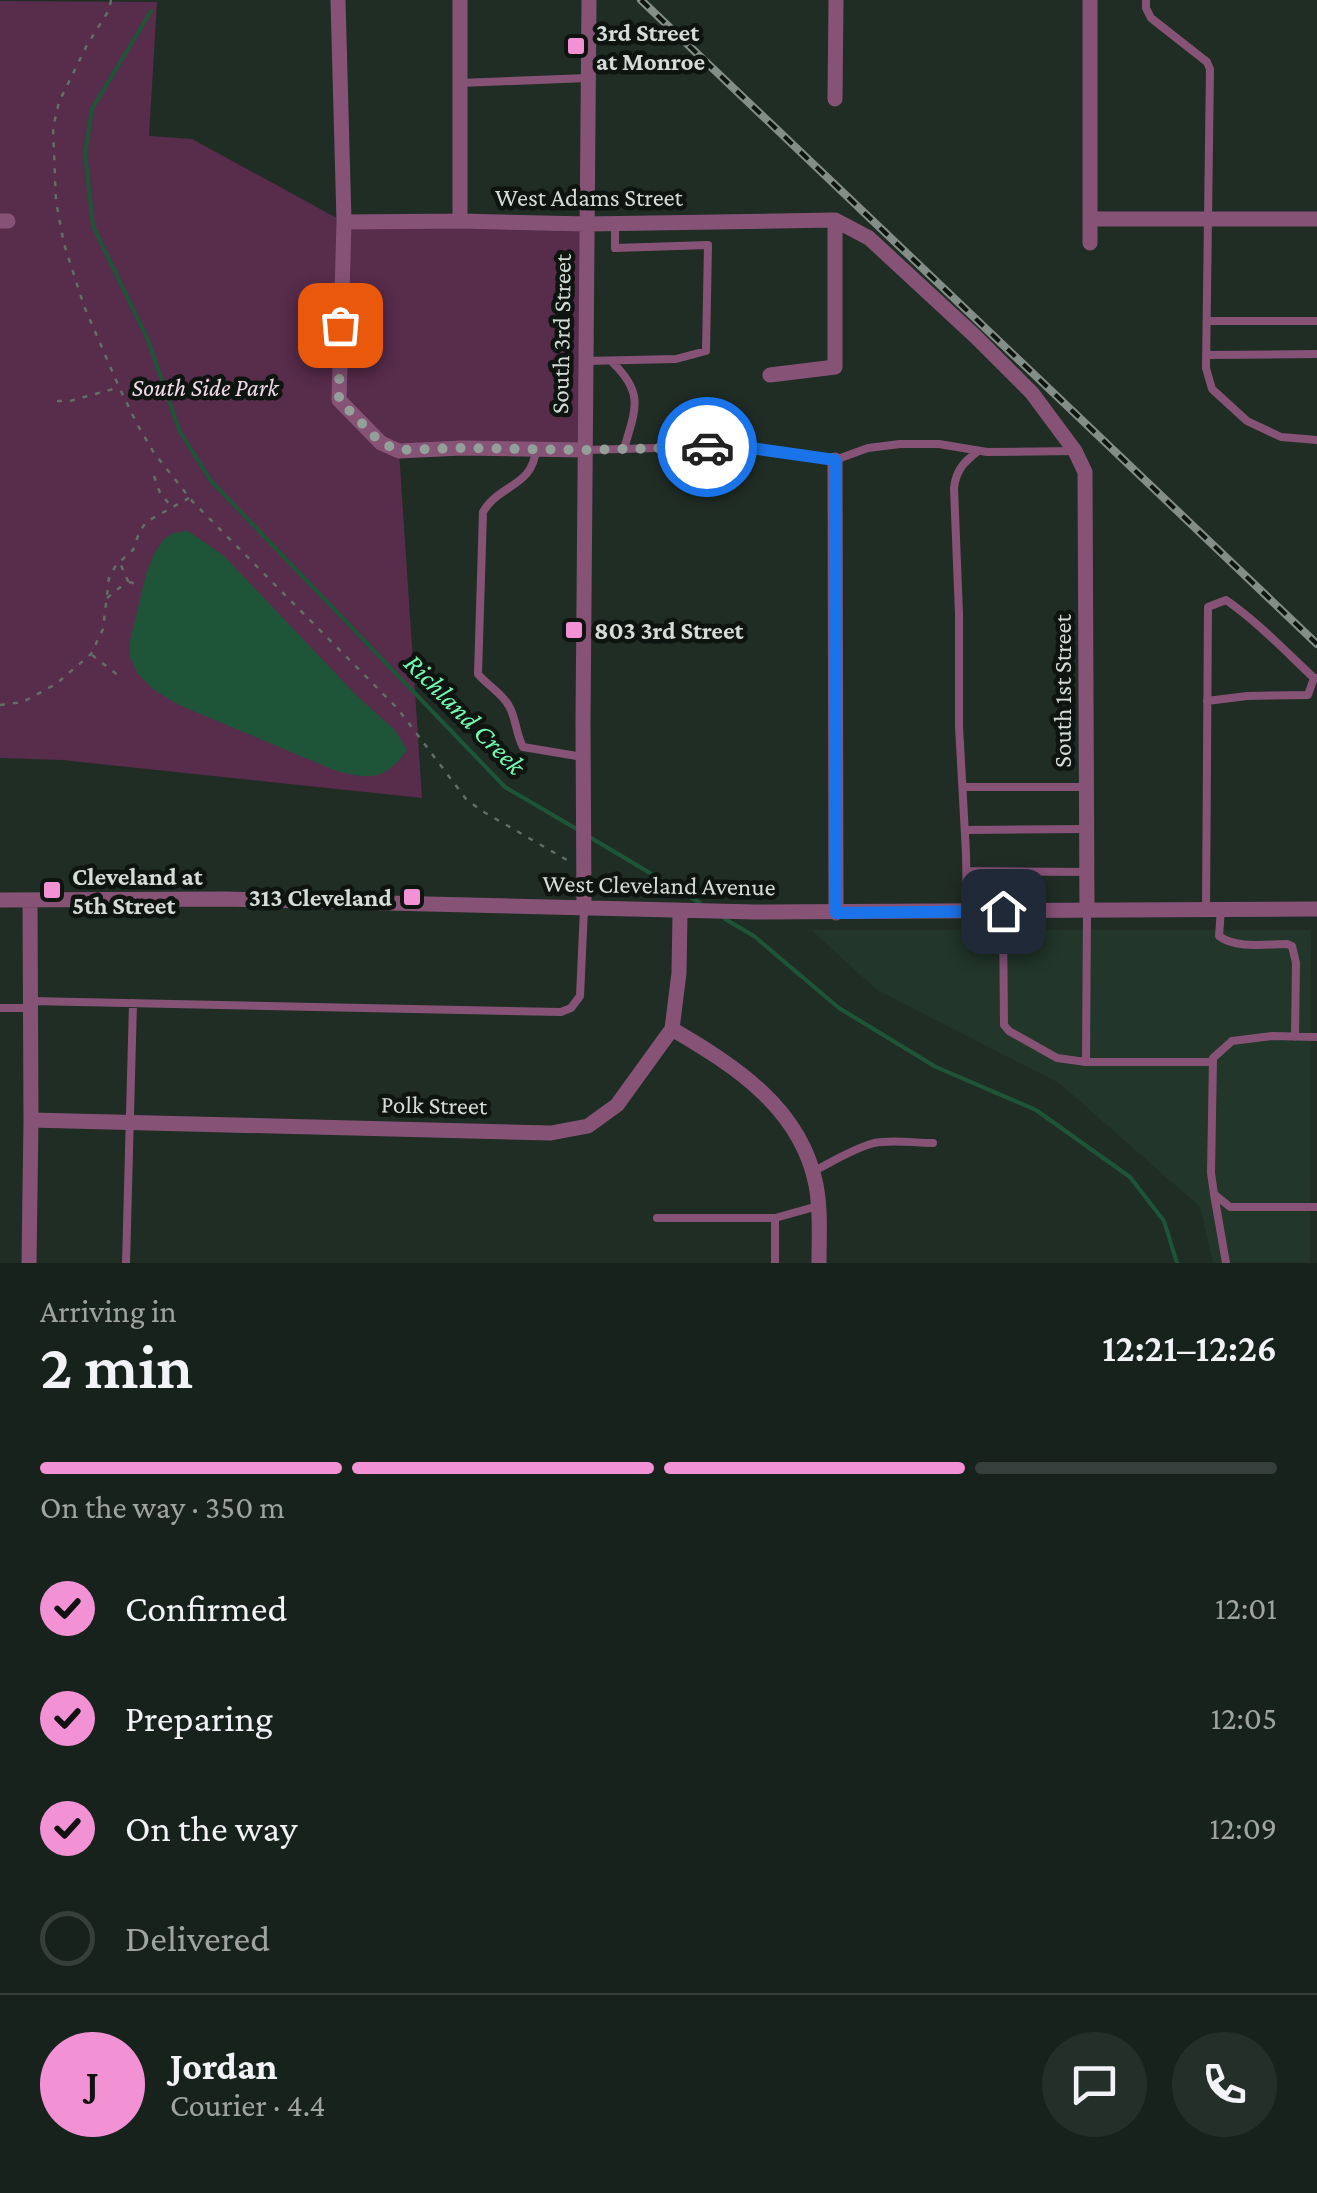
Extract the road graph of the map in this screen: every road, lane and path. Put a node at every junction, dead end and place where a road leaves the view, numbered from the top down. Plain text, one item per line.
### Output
1 (110, 0) edge
2 (338, 0) edge
3 (460, 0) edge
4 (589, 0) edge
5 (836, 0) edge
6 (1090, 0) edge
7 (1146, 0) edge
8 (588, 78) junction
9 (460, 83) junction
10 (835, 99) dead end
11 (1090, 219) junction
12 (1208, 219) junction
13 (1317, 219) edge
14 (835, 220) junction
15 (460, 221) junction
16 (344, 222) junction
17 (587, 224) junction
18 (615, 224) junction
19 (1090, 243) dead end
20 (1207, 321) junction
21 (1317, 321) edge
22 (1317, 354) edge
23 (1206, 355) junction
24 (585, 361) junction
25 (612, 362) junction
26 (770, 375) dead end
27 (118, 388) junction
28 (57, 401) dead end
29 (1317, 440) edge
30 (536, 449) junction
31 (624, 449) junction
32 (585, 450) junction
33 (978, 450) junction
34 (1075, 451) junction
35 (835, 460) junction
36 (154, 476) dead end
37 (189, 498) junction
38 (172, 507) junction
39 (120, 562) junction
40 (128, 581) junction
41 (141, 584) dead end
42 (106, 598) junction
43 (91, 654) junction
44 (119, 676) dead end
45 (1315, 678) edge
46 (1207, 701) junction
47 (0, 705) edge
48 (583, 757) junction
49 (963, 787) junction
50 (1087, 787) junction
51 (1087, 829) junction
52 (965, 830) junction
53 (583, 861) junction
54 (967, 872) junction
55 (1087, 872) junction
56 (0, 900) edge
57 (30, 900) junction
58 (584, 909) junction
59 (1317, 909) edge
60 (1087, 910) junction
61 (1213, 910) junction
62 (967, 911) junction
63 (1003, 911) junction
64 (683, 912) junction
65 (836, 913) junction
66 (134, 1003) junction
67 (30, 1004) junction
68 (0, 1008) edge
69 (672, 1029) junction
70 (1294, 1037) junction
71 (1317, 1038) edge
72 (1086, 1062) junction
73 (1214, 1062) junction
74 (31, 1120) junction
75 (131, 1123) junction
76 (933, 1144) dead end
77 (812, 1172) junction
78 (1214, 1194) junction
79 (818, 1206) junction
80 (1317, 1206) edge
81 (656, 1218) dead end
82 (775, 1218) junction
83 (29, 1263) edge
84 (126, 1263) edge
85 (775, 1263) edge
86 (820, 1263) edge
87 (1226, 1263) edge

1 - 27 path
2 - 16 street
3 - 9 street
4 - 8 street, South 3rd Street
5 - 10 street
6 - 11 street
7 - 12 lane
8 - 9 lane
8 - 17 street, South 3rd Street
9 - 15 street
11 - 12 street
11 - 19 street
12 - 13 street
12 - 20 lane
14 - 18 street, West Adams Street
14 - 26 street
14 - 34 street
15 - 16 street, West Adams Street
15 - 17 street, West Adams Street
16 - 30 street
17 - 18 street, West Adams Street
17 - 24 street, South 3rd Street
18 - 25 lane
20 - 21 lane
20 - 23 lane
22 - 23 lane
23 - 29 lane
24 - 25 lane
24 - 32 street, South 3rd Street
25 - 31 lane
27 - 28 path
27 - 37 path
30 - 32 street
30 - 48 lane
31 - 32 lane
31 - 35 lane
32 - 48 street, South 3rd Street
33 - 34 lane
33 - 35 lane
33 - 49 lane
34 - 50 street, South 1st Street
35 - 65 street
36 - 38 path
37 - 38 path
37 - 53 path
38 - 39 path
39 - 40 path
39 - 42 path
40 - 41 path
40 - 42 path
42 - 43 path
43 - 44 path
43 - 47 path
45 - 46 lane
45 - 46 lane
46 - 61 lane
48 - 53 street, South 3rd Street
49 - 50 lane
49 - 52 lane
50 - 51 street, South 1st Street
51 - 52 lane
51 - 55 street, South 1st Street
52 - 54 lane
53 - 58 street, South 3rd Street
54 - 55 lane
54 - 62 lane
55 - 60 street, South 1st Street
56 - 57 street, West Cleveland Avenue
57 - 58 street, West Cleveland Avenue
57 - 67 street
58 - 64 street, West Cleveland Avenue
58 - 66 lane
59 - 61 street, West Cleveland Avenue
60 - 61 street, West Cleveland Avenue
60 - 63 street, West Cleveland Avenue
60 - 72 lane
61 - 70 lane
62 - 63 street, West Cleveland Avenue
62 - 65 street, West Cleveland Avenue
63 - 72 lane
64 - 65 street, West Cleveland Avenue
64 - 69 street, Polk Street
66 - 67 lane
66 - 75 lane
67 - 68 lane
67 - 74 street
69 - 75 street, Polk Street
69 - 77 street
70 - 71 lane
70 - 73 lane
72 - 73 lane
73 - 78 lane
74 - 75 street, Polk Street
74 - 83 street
75 - 84 lane
76 - 77 lane
77 - 79 street
78 - 80 lane
78 - 87 lane
79 - 82 lane
79 - 86 street
81 - 82 lane
82 - 85 lane

